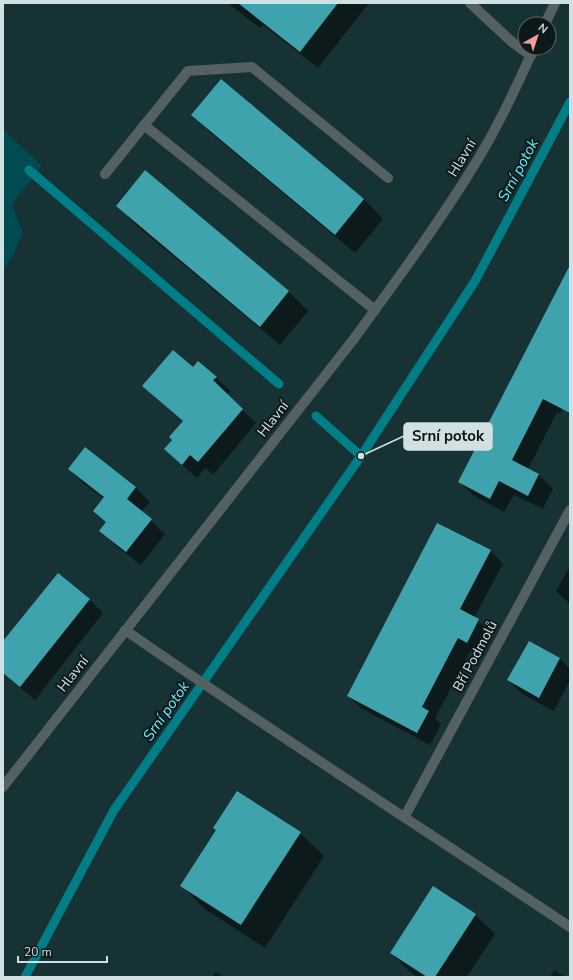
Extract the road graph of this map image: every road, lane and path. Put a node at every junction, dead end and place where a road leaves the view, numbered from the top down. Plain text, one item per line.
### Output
1 (470, 3) edge
2 (555, 3) edge
3 (549, 16) edge
4 (517, 44) edge
5 (531, 56) edge
6 (144, 125) junction
7 (105, 174) dead end
8 (388, 178) dead end
9 (375, 310) junction
10 (570, 510) edge
11 (125, 630) junction
12 (3, 787) edge
13 (405, 816) junction
14 (570, 927) edge

1 - 4 street
2 - 3 street
5 - 9 street, Hlavní
6 - 7 street
6 - 8 street
6 - 9 street
9 - 11 street, Hlavní
10 - 13 street, Bří Podmolů
11 - 12 street, Hlavní
11 - 13 street
13 - 14 street

